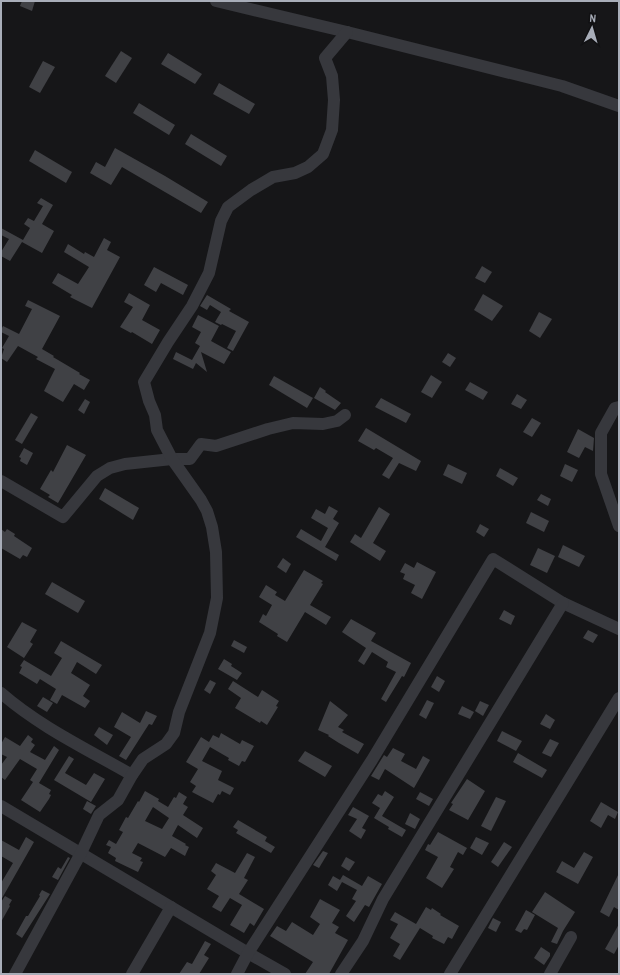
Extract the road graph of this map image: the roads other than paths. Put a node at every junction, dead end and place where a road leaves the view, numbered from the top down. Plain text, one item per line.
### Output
1 (216, 1) edge
2 (347, 32) junction
3 (619, 106) edge
4 (619, 407) edge
5 (345, 415) dead end
6 (172, 459) junction
7 (1, 481) edge
8 (619, 526) edge
9 (563, 603) junction
10 (619, 629) edge
11 (1, 693) edge
12 (619, 698) edge
13 (132, 775) junction
14 (2, 808) edge
15 (81, 853) junction
16 (171, 907) junction
17 (571, 937) dead end
18 (248, 953) junction
19 (15, 974) edge
20 (132, 974) edge
21 (237, 974) edge
22 (284, 974) edge
23 (341, 974) edge
24 (450, 974) edge
25 (550, 974) edge

1 - 2 street
2 - 3 street
2 - 6 street
4 - 8 street
5 - 6 street
6 - 7 street
6 - 13 street
9 - 10 street
9 - 18 street
9 - 23 street
11 - 13 street
12 - 24 street
13 - 15 street
14 - 15 street
15 - 16 street
15 - 19 street
16 - 18 street
16 - 20 street
17 - 25 street
18 - 21 street
18 - 22 street

